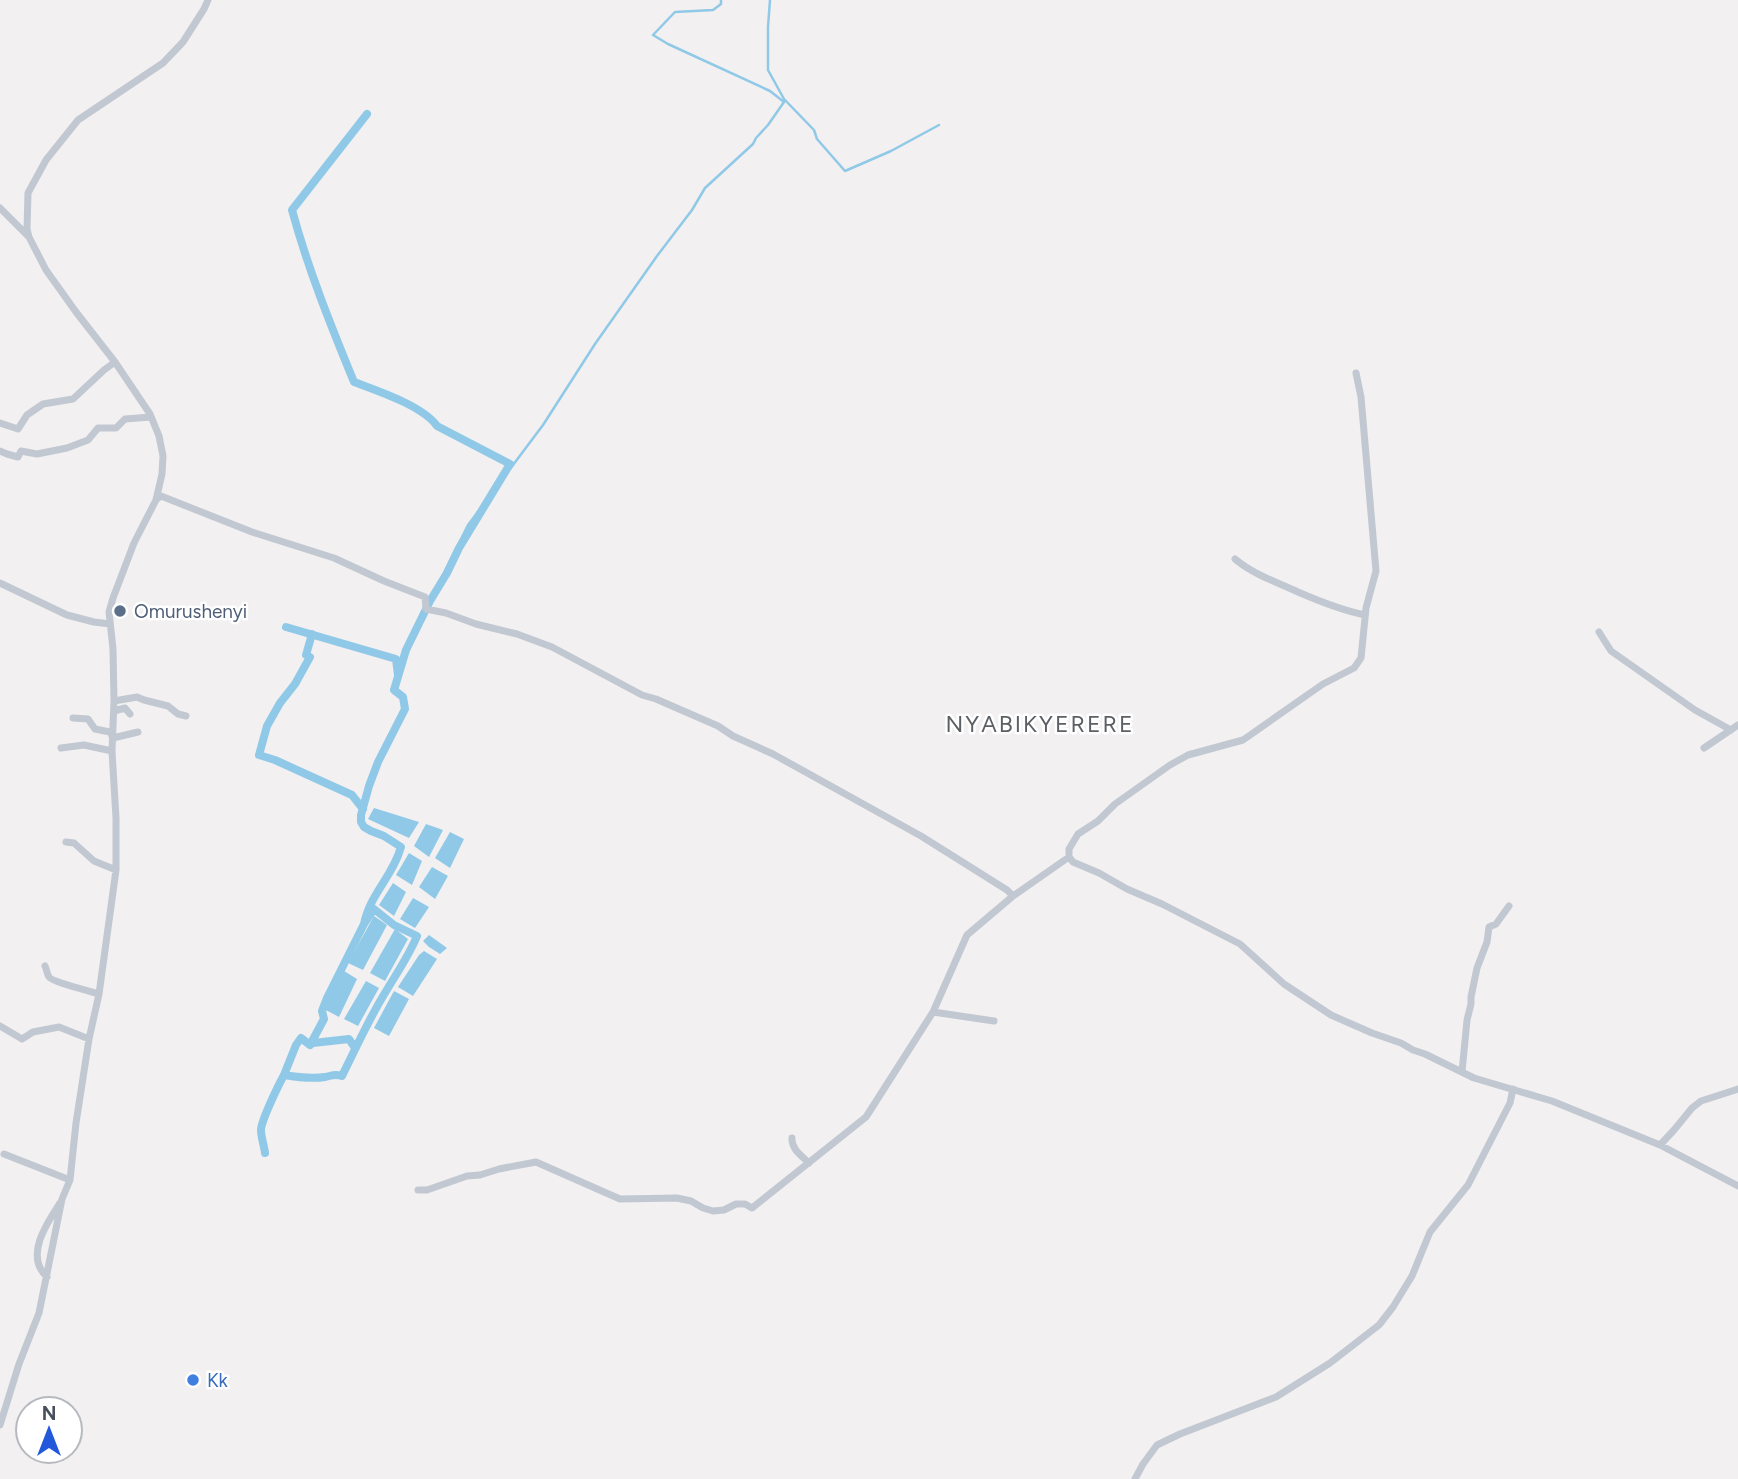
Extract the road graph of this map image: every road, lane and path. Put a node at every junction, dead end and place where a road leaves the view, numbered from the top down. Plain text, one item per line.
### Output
1 (208, 0) edge
2 (0, 208) edge
3 (29, 237) junction
4 (115, 362) junction
5 (1356, 373) dead end
6 (151, 417) junction
7 (0, 423) edge
8 (0, 451) edge
9 (156, 500) junction
10 (1236, 559) dead end
11 (0, 583) edge
12 (1365, 615) junction
13 (110, 624) junction
14 (1599, 632) dead end
15 (114, 701) junction
16 (114, 711) junction
17 (130, 714) dead end
18 (186, 716) dead end
19 (73, 718) dead end
20 (1735, 727) edge
21 (138, 732) dead end
22 (113, 738) junction
23 (61, 748) dead end
24 (1704, 748) dead end
25 (112, 751) junction
26 (66, 842) dead end
27 (1069, 857) junction
28 (116, 870) junction
29 (1013, 897) junction
30 (1509, 906) dead end
31 (45, 966) dead end
32 (99, 994) junction
33 (933, 1012) junction
34 (994, 1021) dead end
35 (0, 1026) edge
36 (89, 1039) junction
37 (1461, 1072) junction
38 (1513, 1089) junction
39 (1738, 1089) edge
40 (792, 1138) dead end
41 (1660, 1145) junction
42 (4, 1154) dead end
43 (809, 1163) junction
44 (70, 1180) junction
45 (1738, 1186) edge
46 (418, 1190) dead end
47 (62, 1199) junction
48 (47, 1277) junction
49 (1, 1418) edge
50 (1135, 1479) edge

1 - 3 street
2 - 3 street
3 - 4 street
4 - 6 street
4 - 7 street
5 - 12 street
6 - 8 street
6 - 9 street
9 - 13 street
9 - 29 street
10 - 12 street
11 - 13 street
12 - 27 street
13 - 15 street
14 - 20 street
15 - 16 street
15 - 18 street
16 - 17 street
16 - 22 street
19 - 22 street
20 - 24 street
21 - 22 street
22 - 25 street
23 - 25 street
25 - 28 street
26 - 28 street
27 - 29 street
27 - 37 street
28 - 32 street
29 - 33 street
30 - 37 street
31 - 32 street
32 - 36 street
33 - 34 street
33 - 43 street
35 - 36 street
36 - 44 street
37 - 38 street
38 - 41 street
38 - 50 street
39 - 41 street
40 - 43 street
41 - 45 street
42 - 44 street
43 - 46 street
44 - 47 street
47 - 48 street
47 - 48 street
48 - 49 street

